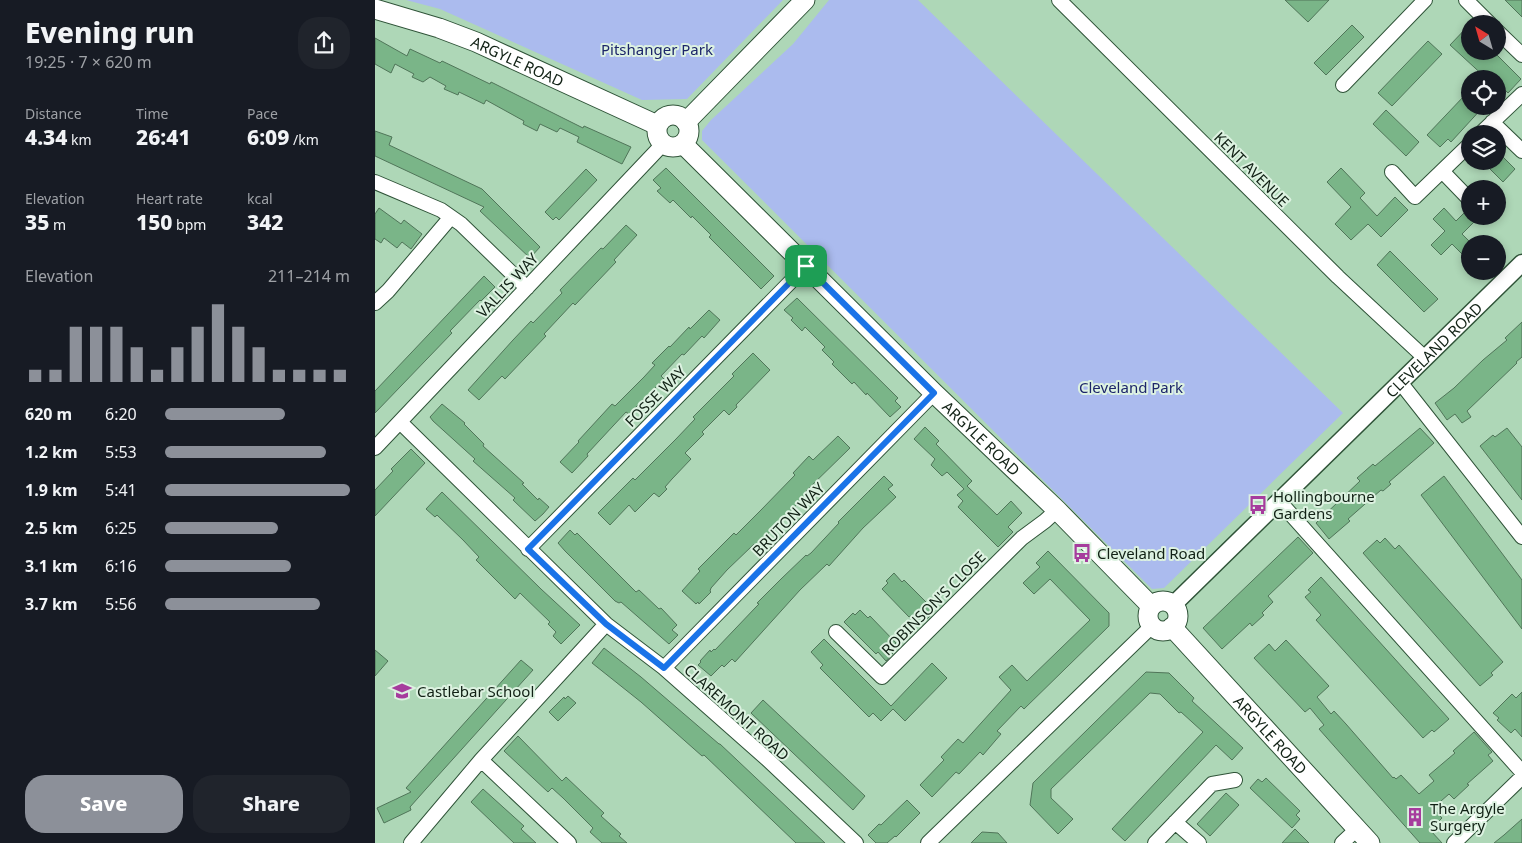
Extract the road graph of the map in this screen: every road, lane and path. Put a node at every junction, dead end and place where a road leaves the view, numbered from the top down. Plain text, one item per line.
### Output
1 (805, 0) edge
2 (1059, 0) edge
3 (1425, 0) edge
4 (1466, 0) edge
5 (375, 9) edge
6 (1481, 15) edge
7 (1506, 40) edge
8 (1522, 55) edge
9 (1343, 85) dead end
10 (1522, 94) edge
11 (686, 122) junction
12 (1492, 122) junction
13 (657, 125) junction
14 (1489, 125) edge
15 (663, 144) junction
16 (683, 144) junction
17 (1522, 152) edge
18 (1461, 153) edge
19 (1442, 171) junction
20 (1391, 172) dead end
21 (375, 182) edge
22 (1461, 191) edge
23 (451, 217) junction
24 (1522, 262) edge
25 (806, 266) junction
26 (527, 288) junction
27 (375, 303) edge
28 (1425, 358) junction
29 (1400, 382) junction
30 (934, 393) junction
31 (400, 422) junction
32 (375, 448) edge
33 (1279, 501) junction
34 (1057, 510) junction
35 (1522, 537) edge
36 (528, 549) junction
37 (1173, 605) junction
38 (1151, 606) junction
39 (606, 624) junction
40 (1152, 626) junction
41 (1172, 627) junction
42 (836, 632) dead end
43 (664, 668) junction
44 (481, 760) junction
45 (1522, 772) edge
46 (1522, 777) edge
47 (1235, 780) dead end
48 (1175, 822) junction
49 (1357, 829) junction
50 (411, 843) edge
51 (569, 843) edge
52 (856, 843) edge
53 (928, 843) edge
54 (1155, 843) edge
55 (1199, 843) edge
56 (1342, 843) edge
57 (1370, 843) edge
58 (1454, 843) edge

1 - 11 main road
2 - 28 street, KENT AVENUE
3 - 9 street
4 - 6 street
5 - 13 main road, ARGYLE ROAD
7 - 8 street
10 - 12 street
11 - 13 main road
11 - 16 main road
12 - 14 street
12 - 17 street
13 - 15 main road
15 - 16 main road
15 - 26 street, VALLIS WAY
16 - 25 main road, ARGYLE ROAD
18 - 19 street
19 - 20 street
19 - 22 street
21 - 23 street
23 - 26 street
23 - 27 street
24 - 28 street, CLEVELAND ROAD
25 - 30 main road, ARGYLE ROAD
25 - 36 street, FOSSE WAY
26 - 31 street, VALLIS WAY
28 - 29 street, CLEVELAND ROAD
29 - 33 street, CLEVELAND ROAD
29 - 35 street
30 - 34 main road, ARGYLE ROAD
30 - 43 street, BRUTON WAY
31 - 32 street, VALLIS WAY
31 - 36 street, CLAREMONT ROAD
33 - 37 street, CLEVELAND ROAD
33 - 45 street
34 - 38 main road, ARGYLE ROAD
34 - 42 street, ROBINSON'S CLOSE
36 - 39 street, CLAREMONT ROAD
37 - 38 main road
37 - 41 main road
38 - 40 main road
39 - 43 street, CLAREMONT ROAD
39 - 44 street
40 - 41 main road
40 - 53 street
41 - 49 main road, ARGYLE ROAD
43 - 52 street, CLAREMONT ROAD
44 - 50 street
44 - 51 street
46 - 58 street
47 - 48 street
48 - 54 street
48 - 55 street
49 - 56 street
49 - 57 main road, ARGYLE ROAD

